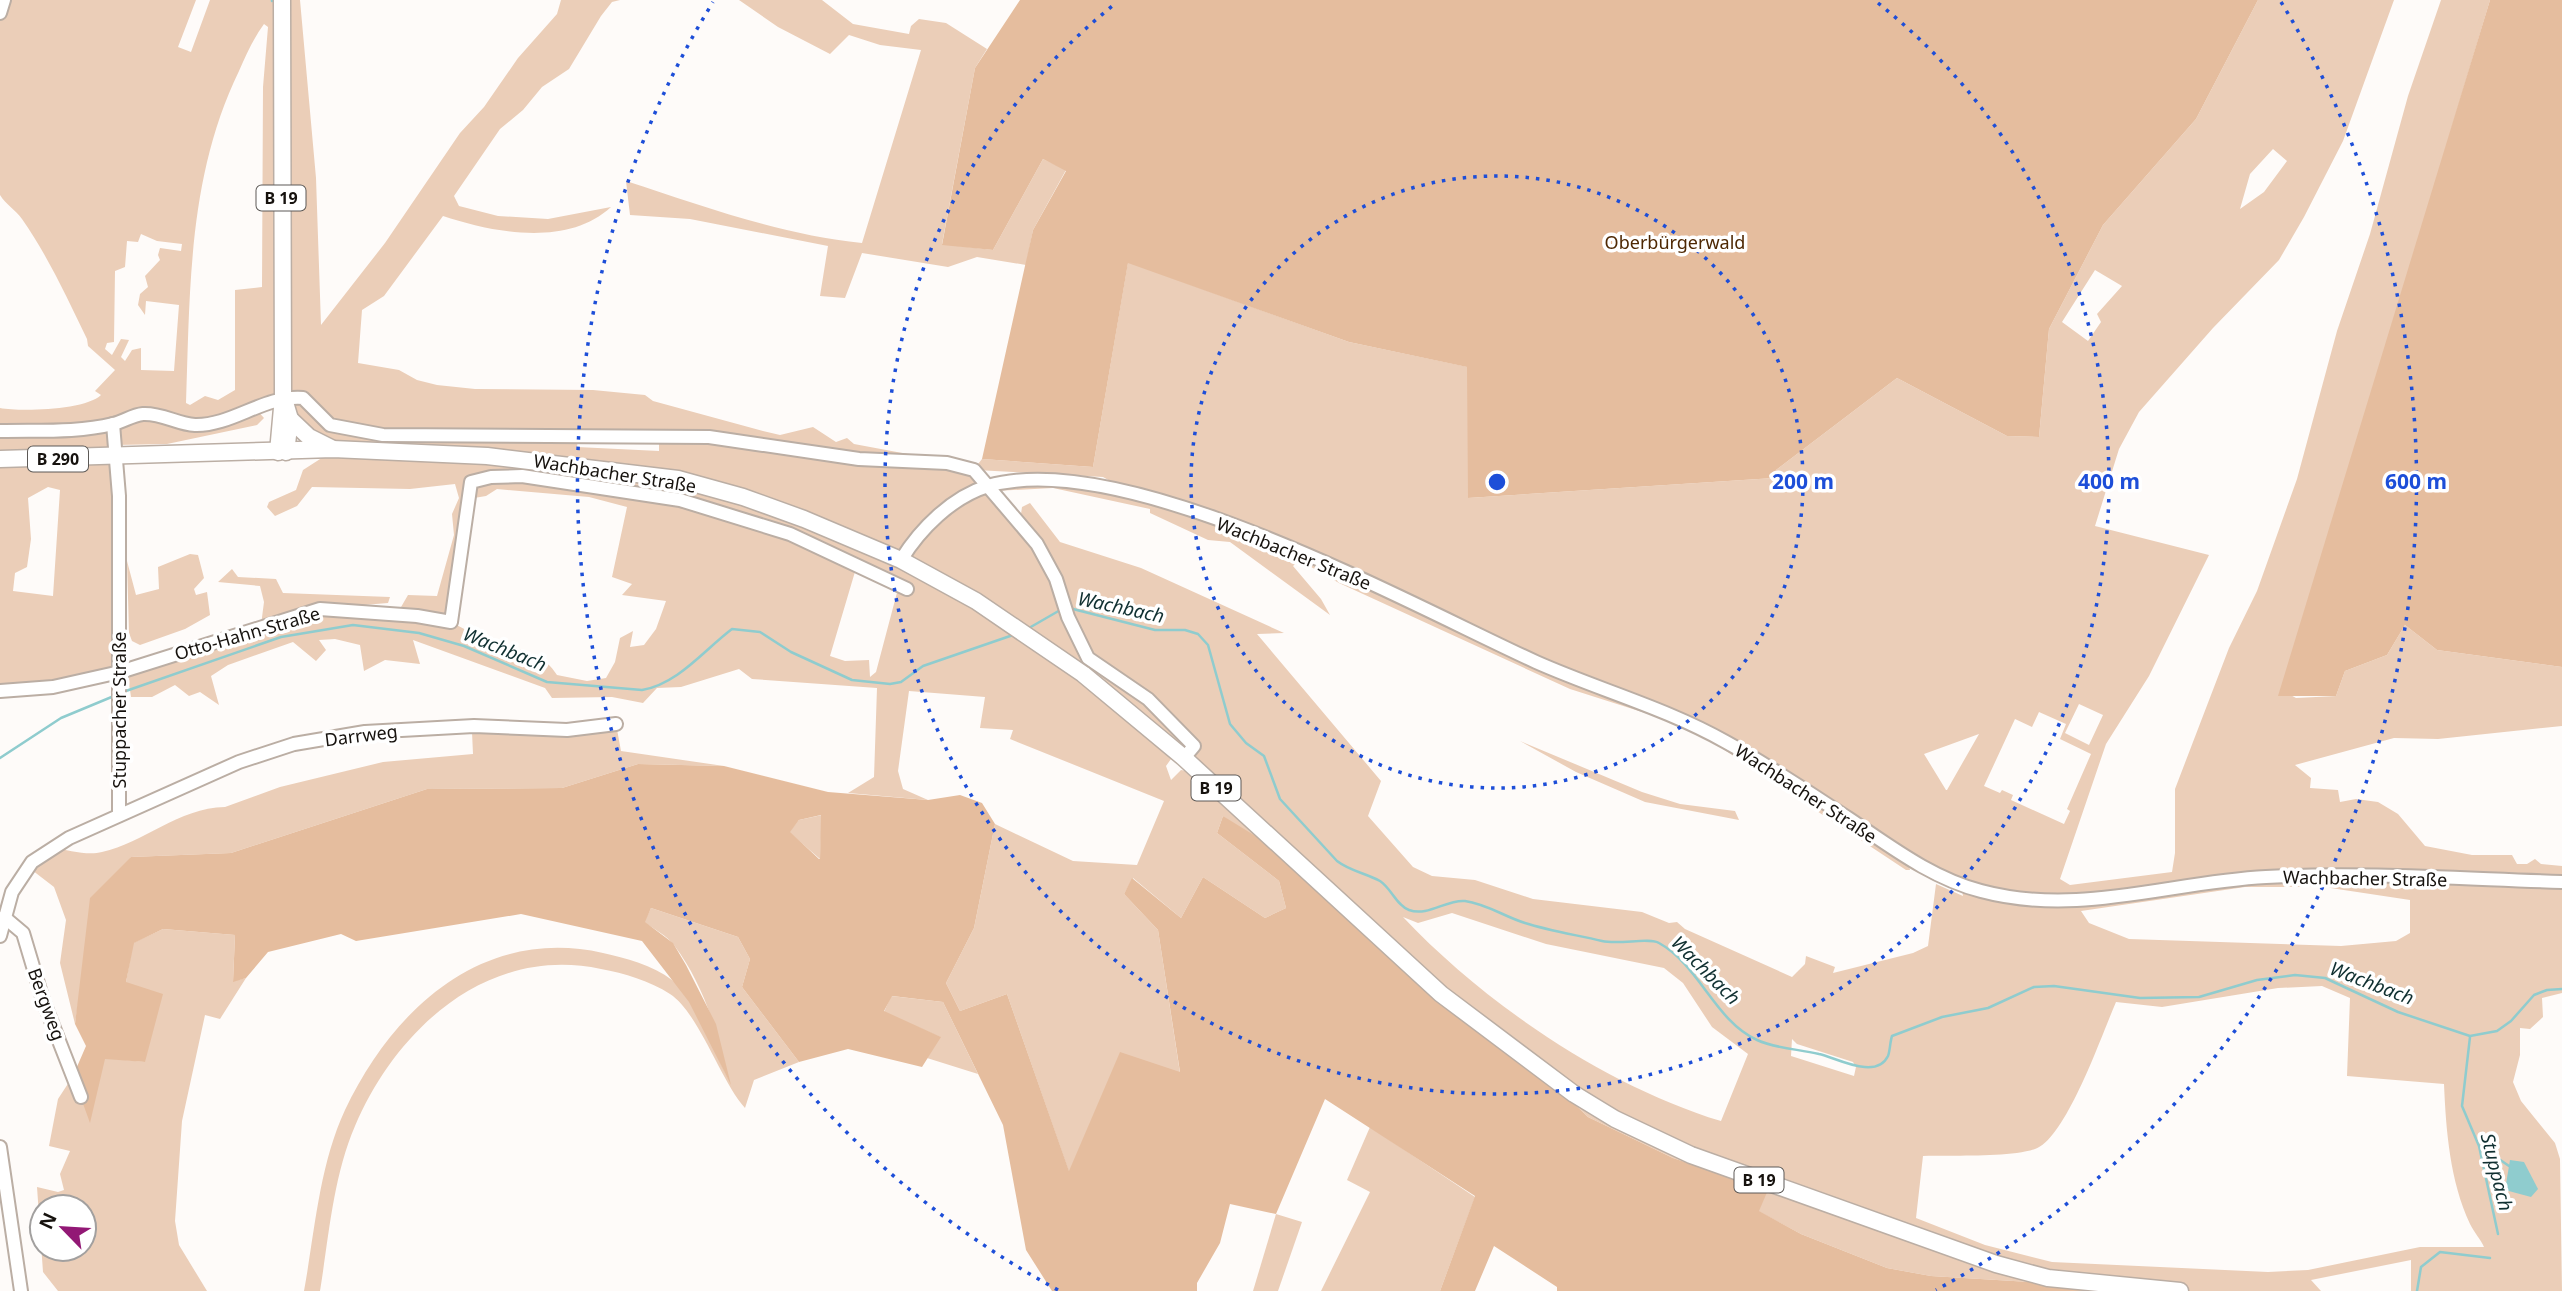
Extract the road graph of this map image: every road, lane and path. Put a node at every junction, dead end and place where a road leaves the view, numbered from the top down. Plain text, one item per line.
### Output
1 (4, 0) edge
2 (282, 0) edge
3 (0, 13) edge
4 (283, 397) junction
5 (284, 421) junction
6 (113, 424) junction
7 (0, 431) edge
8 (333, 449) junction
9 (282, 452) junction
10 (247, 453) junction
11 (115, 457) junction
12 (0, 459) edge
13 (990, 486) junction
14 (901, 560) junction
15 (906, 589) dead end
16 (120, 677) junction
17 (0, 691) edge
18 (616, 724) dead end
19 (1184, 758) junction
20 (120, 814) junction
21 (2562, 881) edge
22 (4, 917) junction
23 (0, 936) edge
24 (81, 1097) dead end
25 (0, 1147) edge
26 (21, 1291) edge
27 (2180, 1291) edge

1 - 3 street
2 - 4 main road, B 19
4 - 5 main road, B 19
4 - 6 street
4 - 13 street
5 - 8 main road, B 19
5 - 9 main road, B 19
5 - 10 main road
6 - 7 street
6 - 11 street, Stuppacher Straße
8 - 9 main road, Wachbacher Straße / B 19
8 - 14 main road, Wachbacher Straße / B 19
9 - 10 main road, Wachbacher Straße / B 290
10 - 11 main road, Wachbacher Straße / B 290
11 - 12 main road, Wachbacher Straße / B 290
11 - 16 street, Stuppacher Straße
13 - 14 street, Wachbacher Straße
13 - 19 street
13 - 21 street, Wachbacher Straße
14 - 19 main road, B 19
15 - 16 street, Otto-Hahn-Straße
16 - 17 street
16 - 20 street, Stuppacher Straße
18 - 20 street, Darrweg
19 - 27 main road, B 19
20 - 22 street, Stuppacher Straße
22 - 23 street, Stuppacher Straße
22 - 24 street, Bergweg
25 - 26 street

